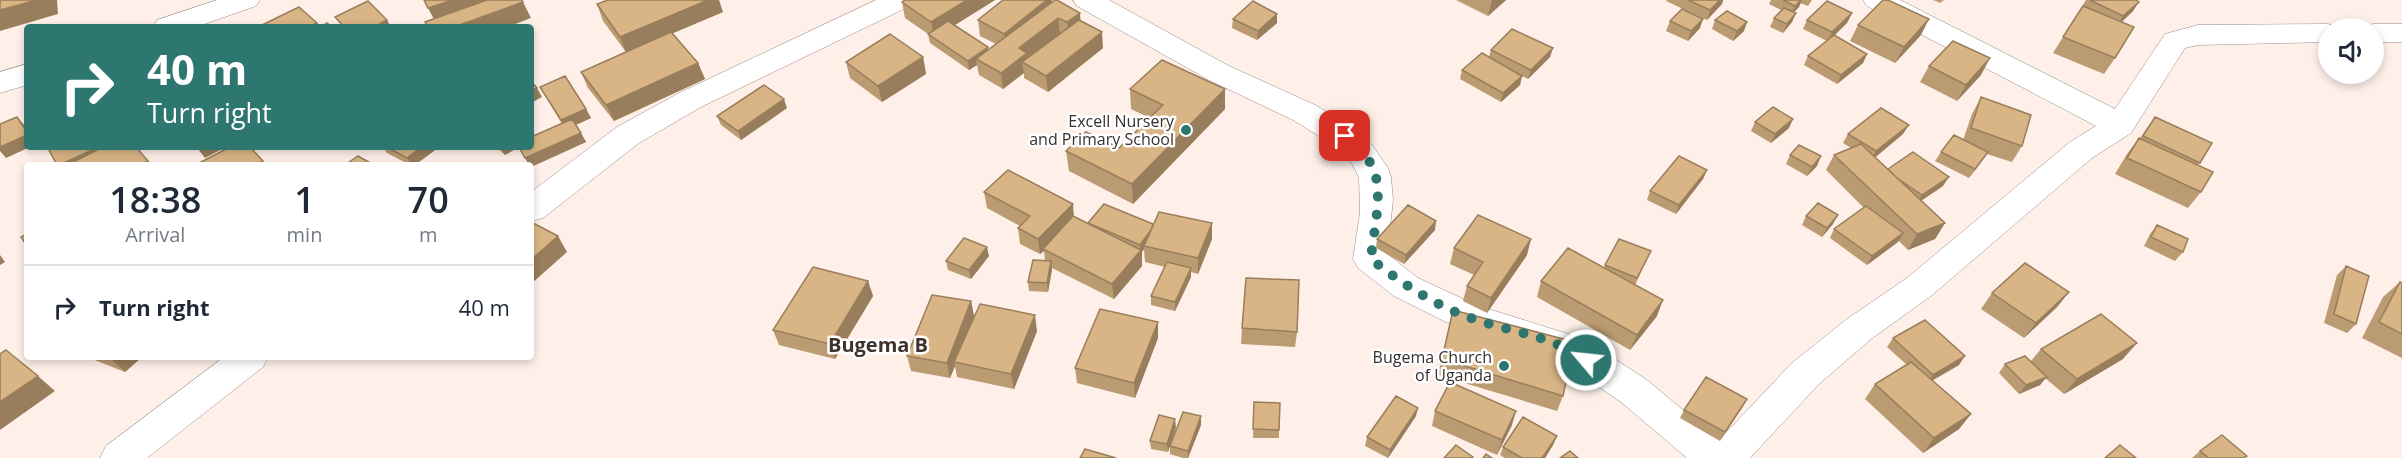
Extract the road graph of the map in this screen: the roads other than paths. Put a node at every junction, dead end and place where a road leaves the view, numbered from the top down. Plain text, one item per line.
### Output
1 (246, 0) edge
2 (900, 0) edge
3 (1087, 0) edge
4 (1877, 0) edge
5 (176, 24) edge
6 (2318, 33) edge
7 (2384, 33) edge
8 (2402, 33) edge
9 (24, 75) edge
10 (0, 83) edge
11 (2120, 125) junction
12 (534, 207) edge
13 (246, 360) edge
14 (119, 458) edge
15 (1714, 458) edge
16 (1726, 458) edge

1 - 5 street
2 - 12 street
3 - 15 street
4 - 11 street
6 - 11 street
7 - 8 street
9 - 10 street
11 - 16 street
13 - 14 street

